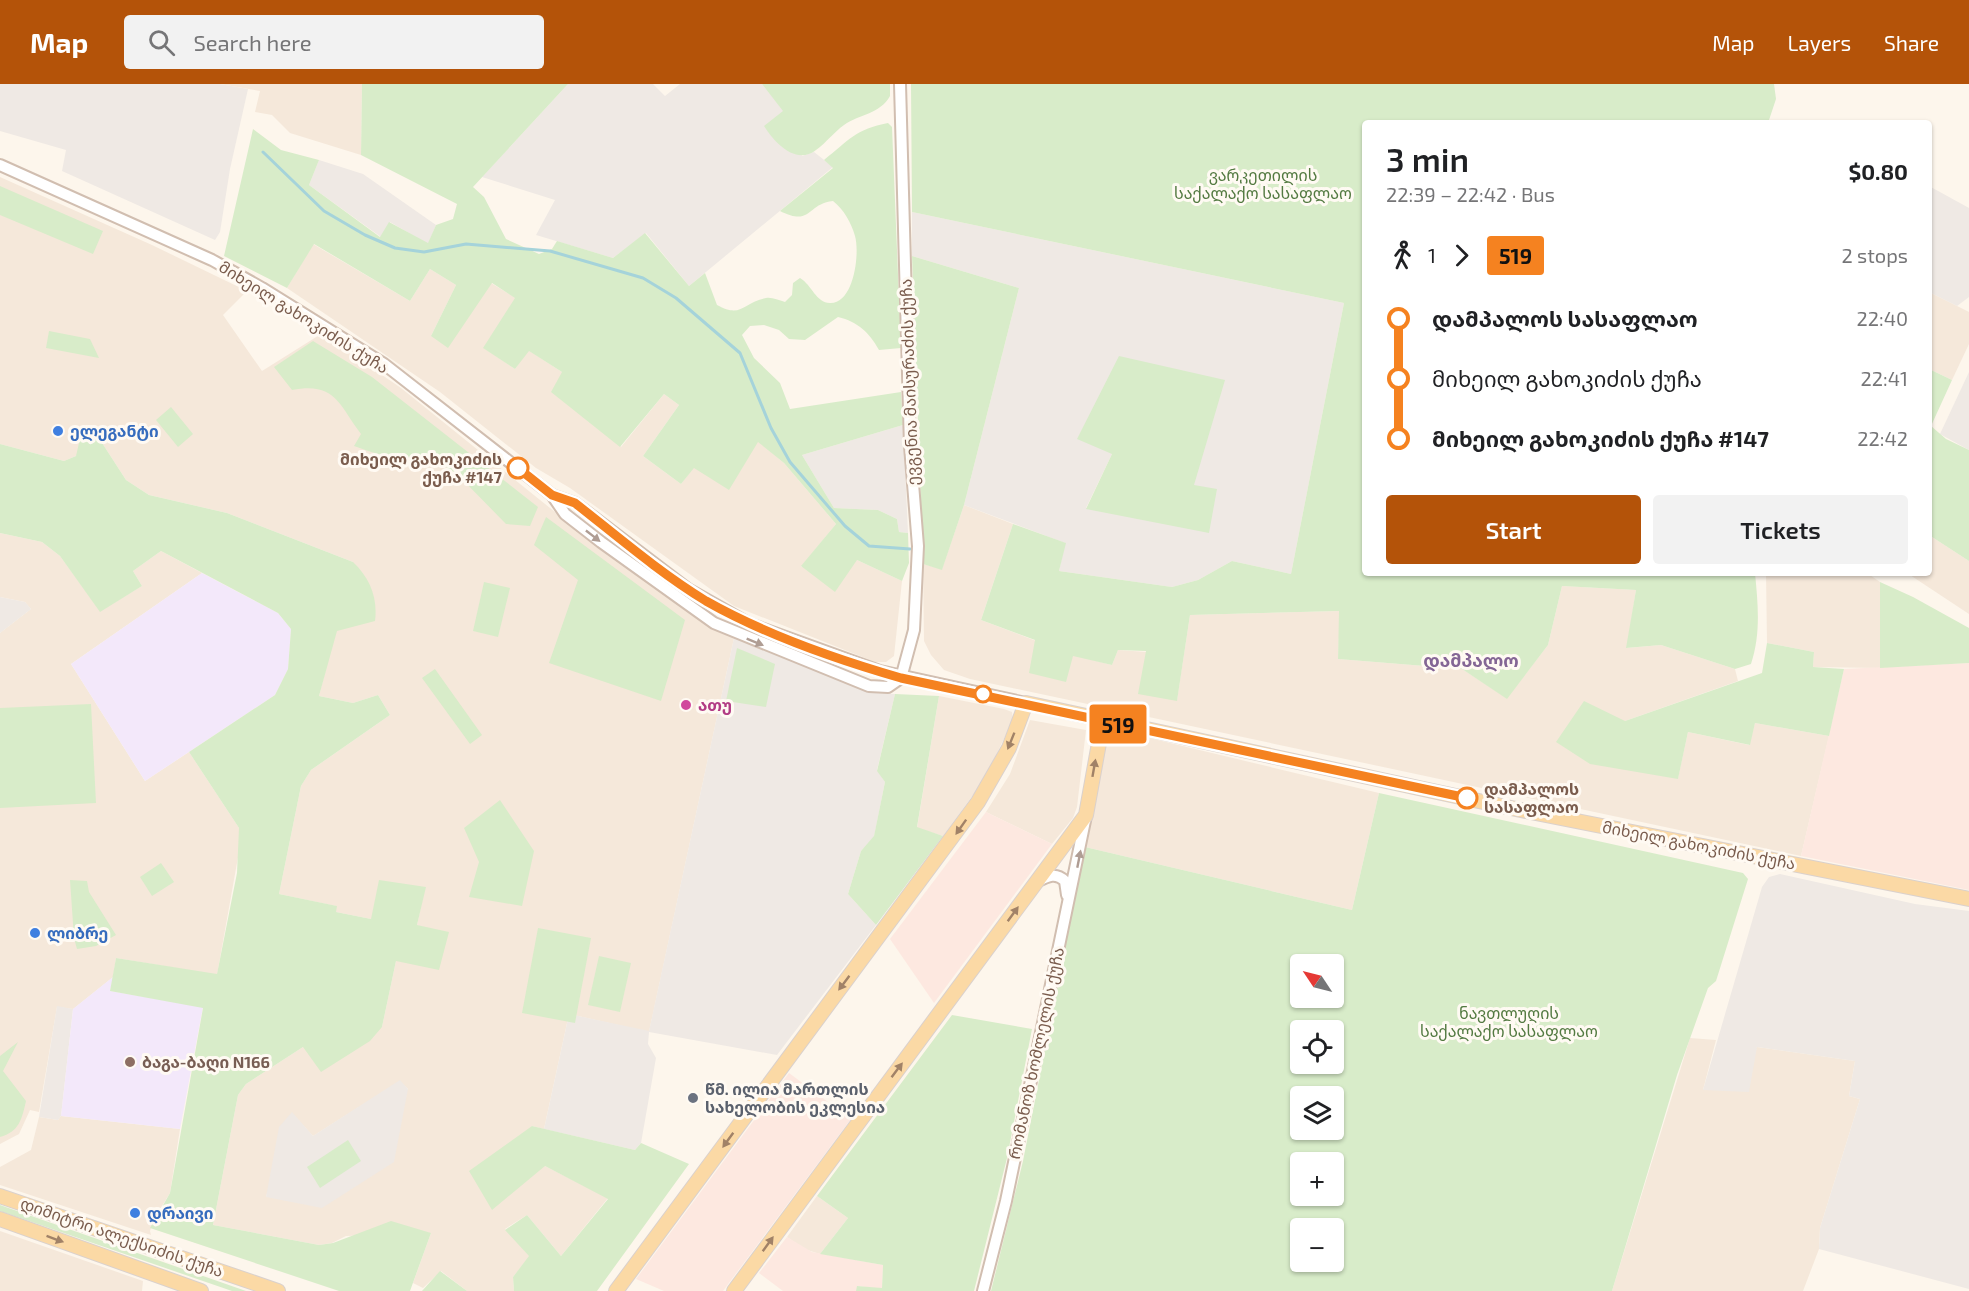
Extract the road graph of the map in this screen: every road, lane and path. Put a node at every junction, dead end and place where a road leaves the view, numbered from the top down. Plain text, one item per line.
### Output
1 (900, 84) edge
2 (0, 165) edge
3 (552, 495) junction
4 (901, 678) junction
5 (1026, 703) junction
6 (1103, 721) junction
7 (1086, 815) junction
8 (1038, 881) junction
9 (1969, 899) edge
10 (1068, 901) junction
11 (0, 1196) edge
12 (0, 1219) edge
13 (274, 1290) edge
14 (201, 1291) edge
15 (616, 1291) edge
16 (734, 1291) edge
17 (983, 1291) edge

1 - 4 street, ევგენია მაისურაძის ქუჩა
2 - 3 street, მიხეილ გახოკიძის ქუჩა
3 - 4 street, მიხეილ გახოკიძის ქუჩა
3 -> 4 street, მიხეილ გახოკიძის ქუჩა
4 - 5 street, მიხეილ გახოკიძის ქუჩა
5 - 6 main road, მიხეილ გახოკიძის ქუჩა
5 -> 15 main road
7 -> 6 main road
6 - 9 main road, მიხეილ გახოკიძის ქუჩა
7 - 8 main road
10 -> 7 street, რომანოზ ხომლელის ქუჩა
8 - 10 street
16 -> 8 main road
10 - 17 street, რომანოზ ხომლელის ქუჩა
11 - 13 main road, დიმიტრი ალექსიძის ქუჩა
12 -> 14 main road, დიმიტრი ალექსიძის ქუჩა

